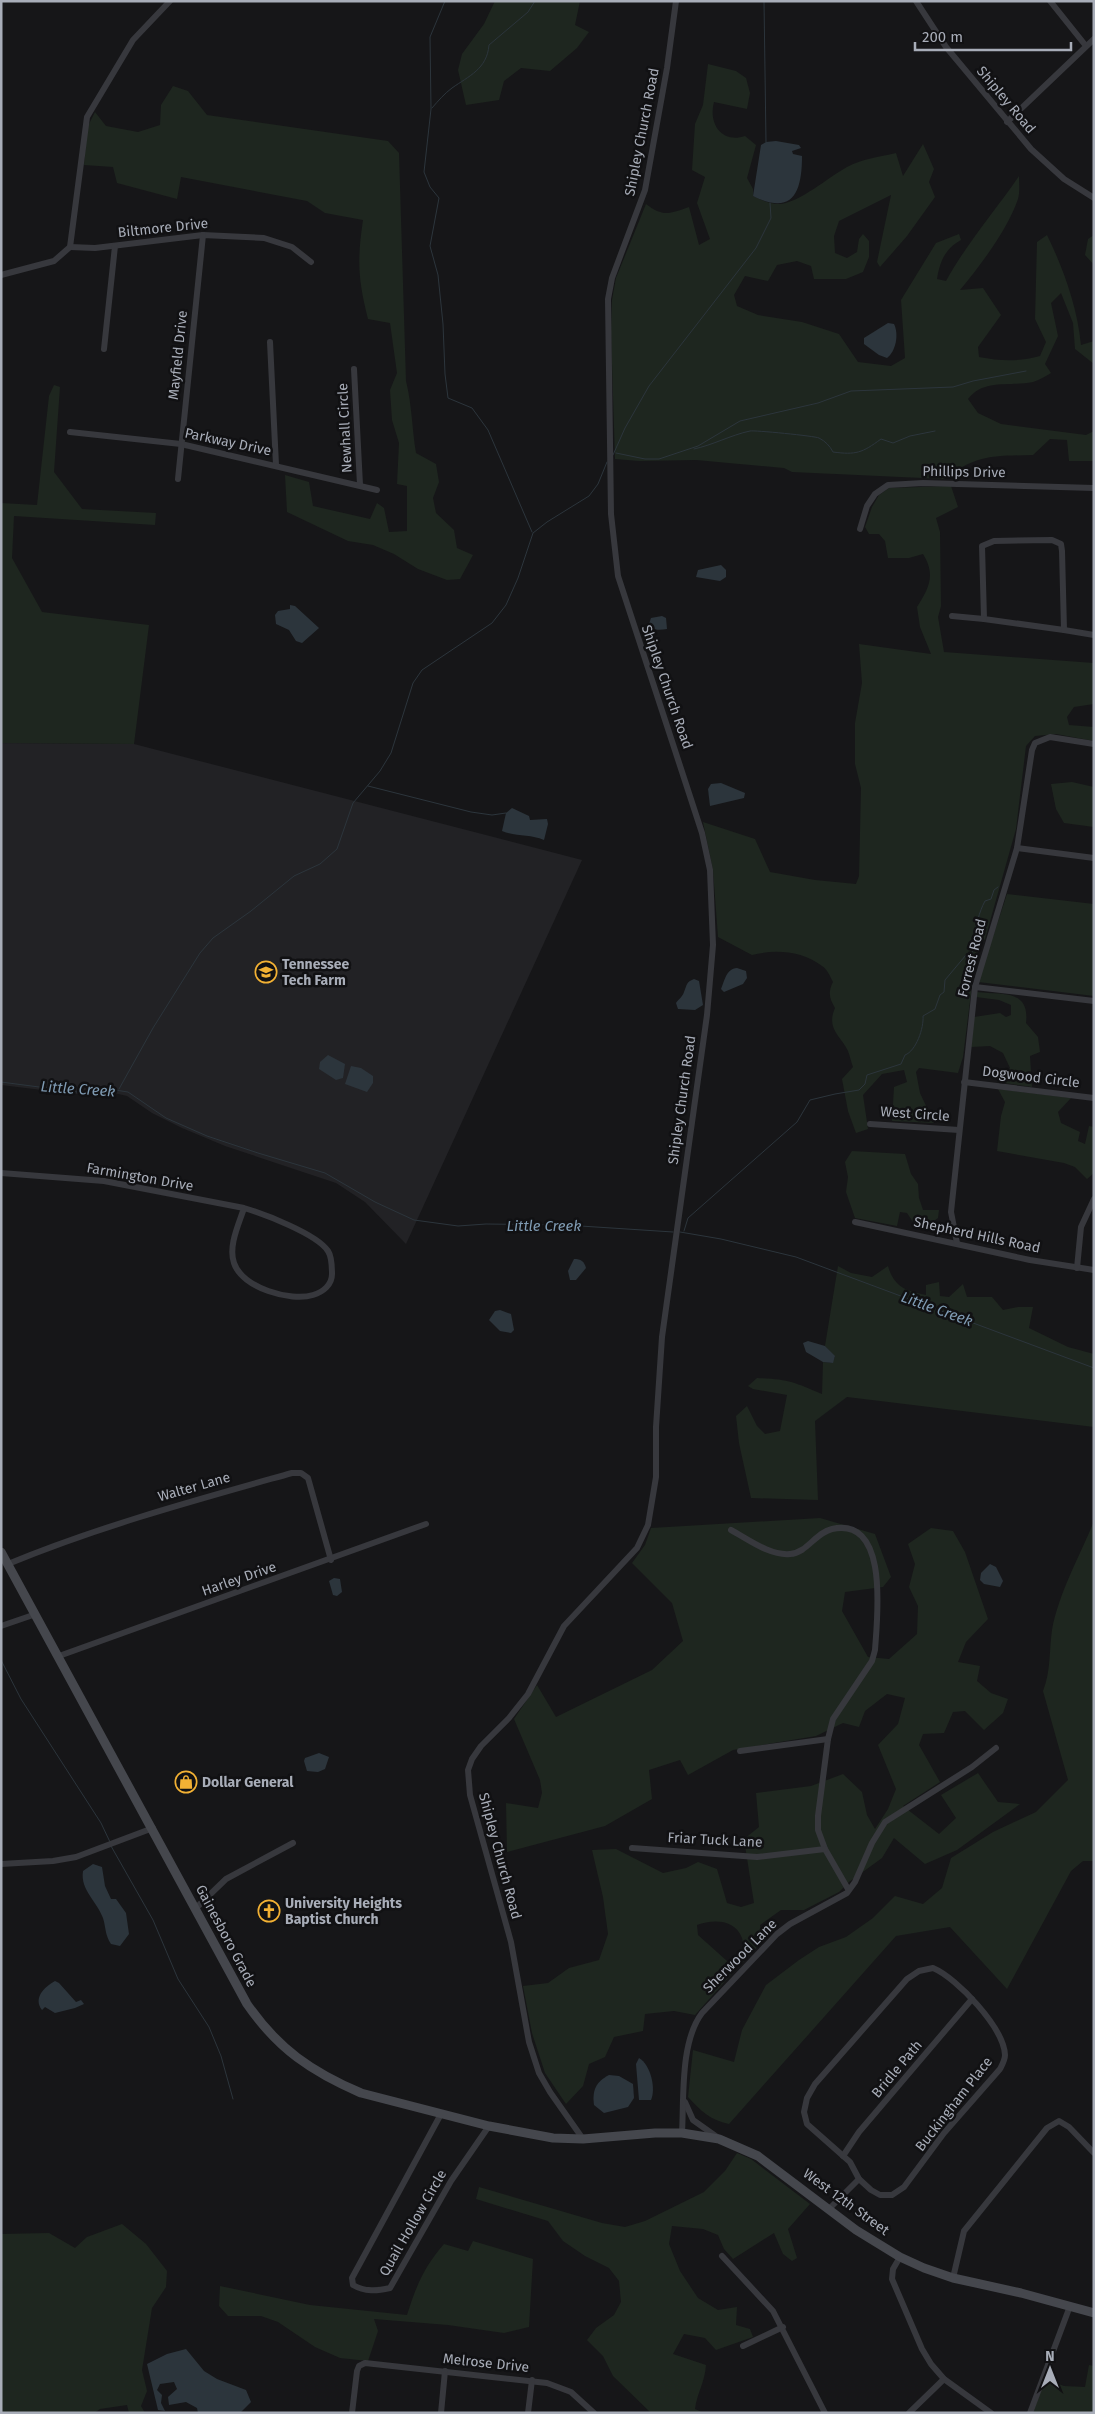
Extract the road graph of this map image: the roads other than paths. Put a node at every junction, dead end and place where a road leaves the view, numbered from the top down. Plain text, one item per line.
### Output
1 (170, 1) edge
2 (676, 1) edge
3 (916, 1) edge
4 (1050, 1) edge
5 (1094, 38) edge
6 (1086, 46) junction
7 (1007, 122) junction
8 (1094, 198) edge
9 (203, 235) junction
10 (115, 246) junction
11 (70, 247) junction
12 (311, 262) dead end
13 (1, 275) edge
14 (270, 342) dead end
15 (104, 349) dead end
16 (354, 369) dead end
17 (70, 432) dead end
18 (181, 444) junction
19 (276, 465) junction
20 (178, 479) dead end
21 (360, 485) junction
22 (1094, 488) edge
23 (377, 490) dead end
24 (860, 529) dead end
25 (952, 616) dead end
26 (984, 619) junction
27 (1064, 630) junction
28 (1094, 634) edge
29 (1094, 744) edge
30 (1018, 848) junction
31 (1094, 858) edge
32 (975, 987) junction
33 (1094, 1001) edge
34 (964, 1082) junction
35 (1094, 1098) edge
36 (870, 1124) dead end
37 (959, 1130) junction
38 (1, 1173) edge
39 (1094, 1199) edge
40 (244, 1208) junction
41 (855, 1222) dead end
42 (958, 1243) junction
43 (1077, 1268) junction
44 (1094, 1270) edge
45 (426, 1524) dead end
46 (731, 1530) dead end
47 (1, 1552) edge
48 (331, 1560) junction
49 (8, 1564) junction
50 (36, 1614) junction
51 (1, 1626) edge
52 (59, 1656) junction
53 (828, 1740) junction
54 (996, 1748) dead end
55 (740, 1751) dead end
56 (153, 1828) junction
57 (293, 1843) dead end
58 (632, 1848) dead end
59 (825, 1849) junction
60 (1, 1864) edge
61 (848, 1889) junction
62 (196, 1908) junction
63 (972, 2000) junction
64 (684, 2100) junction
65 (441, 2114) junction
66 (489, 2126) junction
67 (682, 2133) junction
68 (583, 2139) junction
69 (719, 2139) junction
70 (1094, 2153) edge
71 (843, 2156) junction
72 (859, 2179) junction
73 (829, 2209) junction
74 (722, 2256) dead end
75 (900, 2257) junction
76 (953, 2278) junction
77 (1070, 2306) junction
78 (1094, 2313) edge
79 (783, 2327) junction
80 (743, 2346) dead end
81 (445, 2371) junction
82 (944, 2379) junction
83 (532, 2380) junction
84 (912, 2412) edge
85 (352, 2413) edge
86 (441, 2413) edge
87 (528, 2413) edge
88 (594, 2413) edge
89 (825, 2413) edge
90 (991, 2413) edge
91 (1030, 2413) edge

1 - 11 street
2 - 68 street, Shipley Church Road
3 - 7 street, Shipley Road
4 - 6 street
5 - 6 street
6 - 7 street
7 - 8 street, Shipley Road
9 - 10 street, Biltmore Drive
9 - 12 street, Biltmore Drive
9 - 18 street, Mayfield Drive
10 - 11 street, Biltmore Drive
10 - 15 street
11 - 13 street
14 - 19 street
16 - 21 street, Newhall Circle
17 - 18 street, Parkway Drive
18 - 19 street, Parkway Drive
18 - 20 street, Mayfield Drive
19 - 21 street, Parkway Drive
21 - 23 street, Parkway Drive
22 - 24 street, Phillips Drive
25 - 26 street
26 - 27 street
26 - 27 street
27 - 28 street
29 - 30 street, Forrest Road
30 - 31 street
30 - 32 street, Forrest Road
32 - 33 street
32 - 34 street, Forrest Road
34 - 35 street, Dogwood Circle
34 - 37 street, Forrest Road
36 - 37 street, West Circle
37 - 42 street, Forrest Road
38 - 40 street, Farmington Drive
39 - 43 street
40 - 40 street, Farmington Drive
41 - 42 street, Shepherd Hills Road
42 - 43 street, Shepherd Hills Road
43 - 44 street, Shepherd Hills Road
45 - 48 street, Harley Drive
46 - 53 street
47 - 49 main road, Gainesboro Grade
48 - 49 street, Walter Lane
48 - 52 street, Harley Drive
49 - 50 main road, Gainesboro Grade
50 - 51 street
50 - 52 main road, Gainesboro Grade
52 - 56 main road, Gainesboro Grade
53 - 55 street
53 - 59 street
54 - 61 street, Sherwood Lane
56 - 60 street
56 - 62 main road, Gainesboro Grade
57 - 62 street
58 - 59 street, Friar Tuck Lane
59 - 61 street
61 - 64 street, Sherwood Lane
62 - 65 main road, Gainesboro Grade
63 - 71 street, Bridle Path
63 - 71 street, Buckingham Place
63 - 72 street, Buckingham Place
64 - 67 street, Sherwood Lane
64 - 69 street
65 - 66 main road, Gainesboro Grade
65 - 66 street, Quail Hollow Circle
66 - 68 main road, Gainesboro Grade
67 - 68 main road, West 12th Street
67 - 69 main road, West 12th Street
69 - 73 main road, West 12th Street
70 - 76 street
71 - 72 street, Buckingham Place
72 - 73 street
73 - 75 main road, West 12th Street
74 - 79 street
75 - 76 main road, West 12th Street
75 - 82 street
76 - 77 main road, West 12th Street
77 - 78 main road, West 12th Street
77 - 91 street
79 - 80 street
79 - 89 street
81 - 83 street, Melrose Drive
81 - 85 street, Melrose Drive
81 - 86 street
82 - 84 street
82 - 90 street
83 - 87 street
83 - 88 street, Melrose Drive

